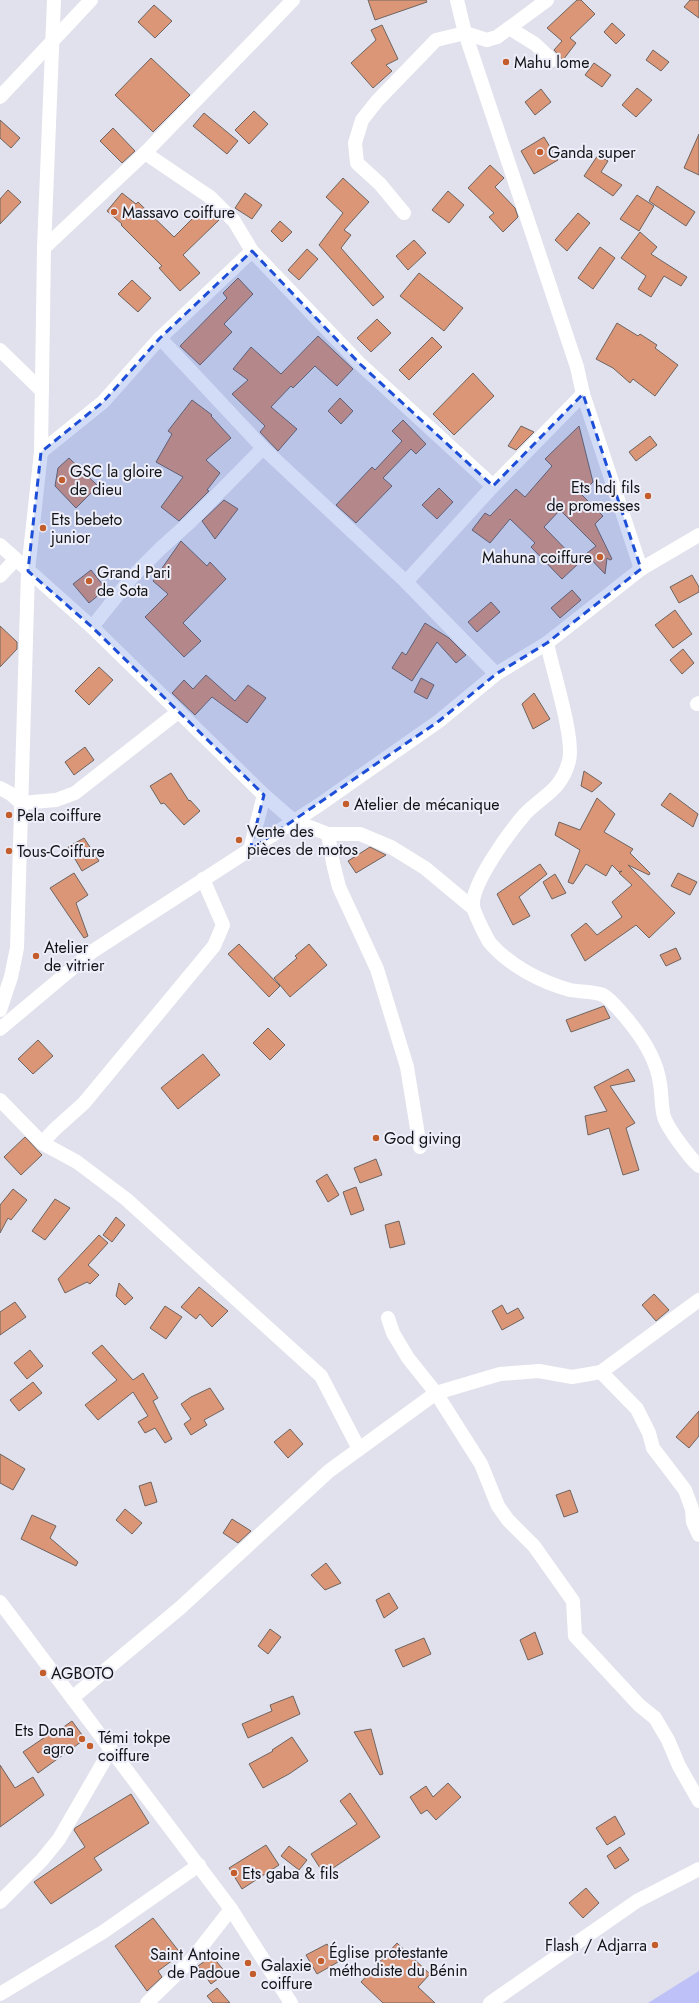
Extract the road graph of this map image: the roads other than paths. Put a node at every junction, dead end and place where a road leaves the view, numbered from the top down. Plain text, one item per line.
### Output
1 (54, 0) edge
2 (91, 0) edge
3 (293, 0) edge
4 (457, 0) edge
5 (547, 0) edge
6 (509, 28) junction
7 (465, 33) junction
8 (52, 43) junction
9 (552, 60) dead end
10 (0, 97) edge
11 (145, 153) junction
12 (404, 213) dead end
13 (44, 248) junction
14 (252, 251) junction
15 (160, 338) junction
16 (0, 350) edge
17 (42, 391) junction
18 (583, 394) junction
19 (263, 448) junction
20 (41, 452) junction
21 (493, 486) junction
22 (699, 535) edge
23 (0, 545) edge
24 (16, 560) junction
25 (642, 569) junction
26 (28, 571) junction
27 (0, 576) edge
28 (406, 582) junction
29 (92, 626) junction
30 (547, 643) junction
31 (496, 674) junction
32 (178, 712) junction
33 (0, 788) edge
34 (264, 795) junction
35 (21, 803) junction
36 (294, 821) junction
37 (328, 834) junction
38 (250, 850) junction
39 (203, 879) junction
40 (473, 908) junction
41 (0, 1010) edge
42 (0, 1029) edge
43 (0, 1100) edge
44 (42, 1144) junction
45 (420, 1147) dead end
46 (699, 1166) edge
47 (699, 1300) edge
48 (388, 1318) dead end
49 (601, 1372) junction
50 (436, 1393) junction
51 (360, 1449) junction
52 (699, 1535) edge
53 (0, 1602) edge
54 (72, 1698) junction
55 (111, 1749) junction
56 (699, 1801) edge
57 (199, 1865) junction
58 (699, 1869) edge
59 (1, 1898) edge
60 (231, 1909) junction
61 (0, 1994) edge
62 (147, 2003) edge
63 (291, 2003) edge
64 (490, 2003) edge

1 - 8 street
2 - 8 street
3 - 11 street
4 - 7 street
5 - 6 street
6 - 7 street
6 - 9 street
7 - 12 street
7 - 18 street
8 - 10 street
8 - 13 street
11 - 13 street
11 - 14 street
13 - 17 street
14 - 15 street
14 - 21 street
15 - 19 street
15 - 20 street
16 - 17 street
17 - 20 street
18 - 21 street
18 - 25 street
19 - 28 street
19 - 29 street
20 - 26 street
21 - 28 street
22 - 25 street
23 - 24 street
24 - 26 street
24 - 27 street
25 - 30 street
26 - 29 street
26 - 35 street
28 - 31 street
29 - 32 street
30 - 31 street
30 - 40 street
31 - 36 street
32 - 34 street
32 - 35 street
33 - 35 street
34 - 36 street
34 - 38 street
35 - 41 street
36 - 37 street
36 - 38 street
37 - 40 street
37 - 45 street
38 - 39 street
39 - 42 street
39 - 44 street
40 - 46 street
43 - 44 street
44 - 51 street
47 - 49 street
48 - 50 street
49 - 50 street
49 - 52 street
50 - 51 street
50 - 56 street
51 - 54 street
53 - 54 street
54 - 55 street
55 - 57 street
55 - 59 street
57 - 60 street
57 - 61 street
58 - 64 street
60 - 62 street
60 - 63 street

